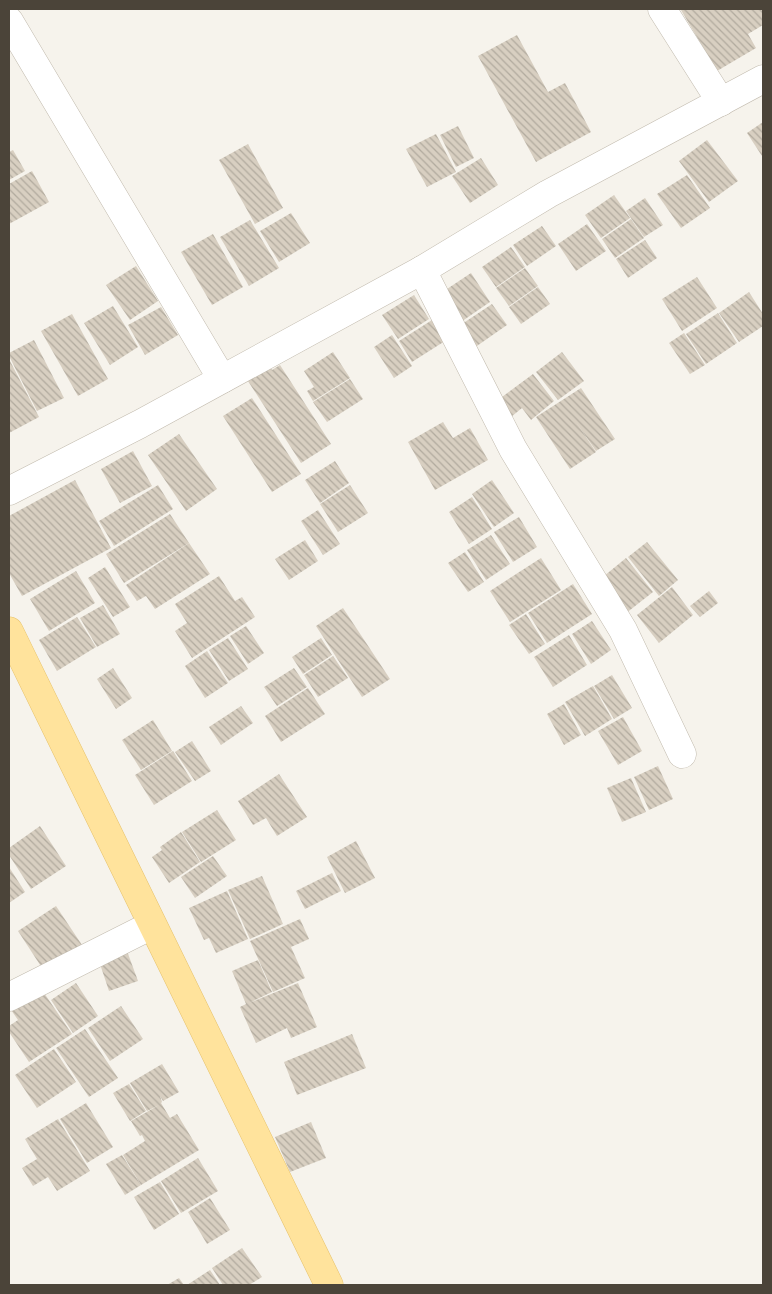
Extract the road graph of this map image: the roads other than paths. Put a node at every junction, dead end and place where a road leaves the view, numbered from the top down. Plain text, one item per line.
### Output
1 (662, 9) edge
2 (9, 21) edge
3 (763, 79) edge
4 (721, 102) junction
5 (422, 270) junction
6 (222, 378) junction
7 (9, 491) edge
8 (9, 631) edge
9 (682, 754) dead end
10 (152, 925) junction
11 (9, 997) edge
12 (329, 1285) edge

1 - 4 street
2 - 6 street
3 - 4 street
4 - 5 street
5 - 6 street
5 - 9 street
6 - 7 street
8 - 10 main road
10 - 11 street
10 - 12 main road

